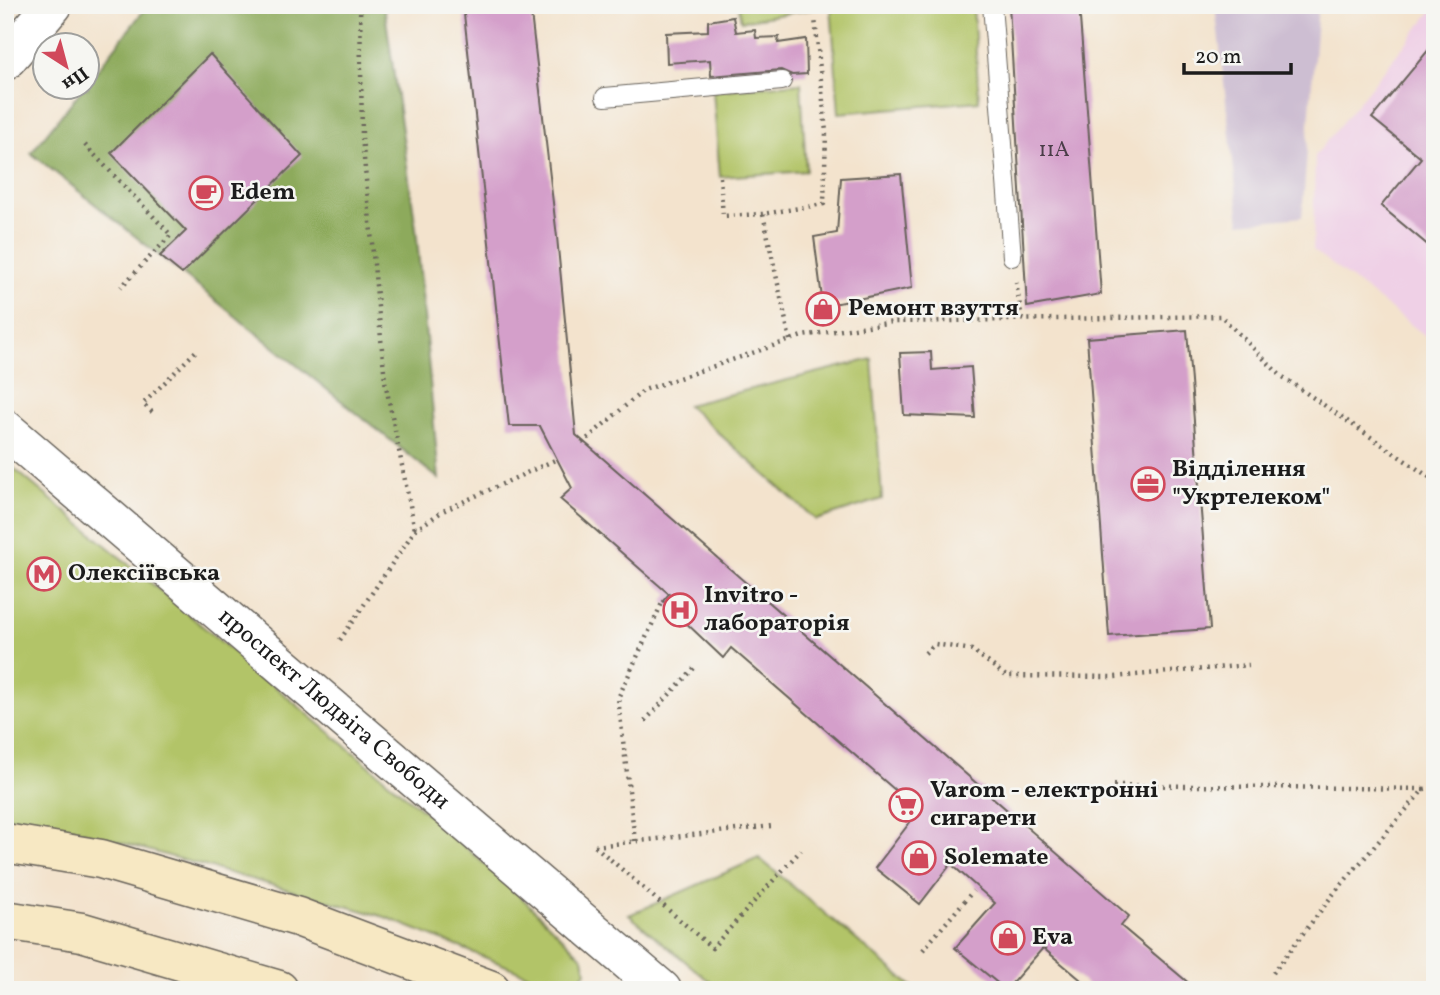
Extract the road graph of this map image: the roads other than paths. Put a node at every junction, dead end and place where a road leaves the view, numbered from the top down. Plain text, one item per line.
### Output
1 (53, 5) edge
2 (992, 5) edge
3 (5, 61) edge
4 (782, 81) dead end
5 (604, 97) dead end
6 (1012, 257) road end
7 (5, 429) edge
8 (5, 843) edge
9 (5, 920) edge
10 (279, 990) edge
11 (491, 990) edge
12 (662, 990) edge

1 - 3 street
2 - 6 lane
4 - 5 lane
7 - 12 street, проспект Людвіга Свободи
8 - 11 main road
9 - 10 main road

